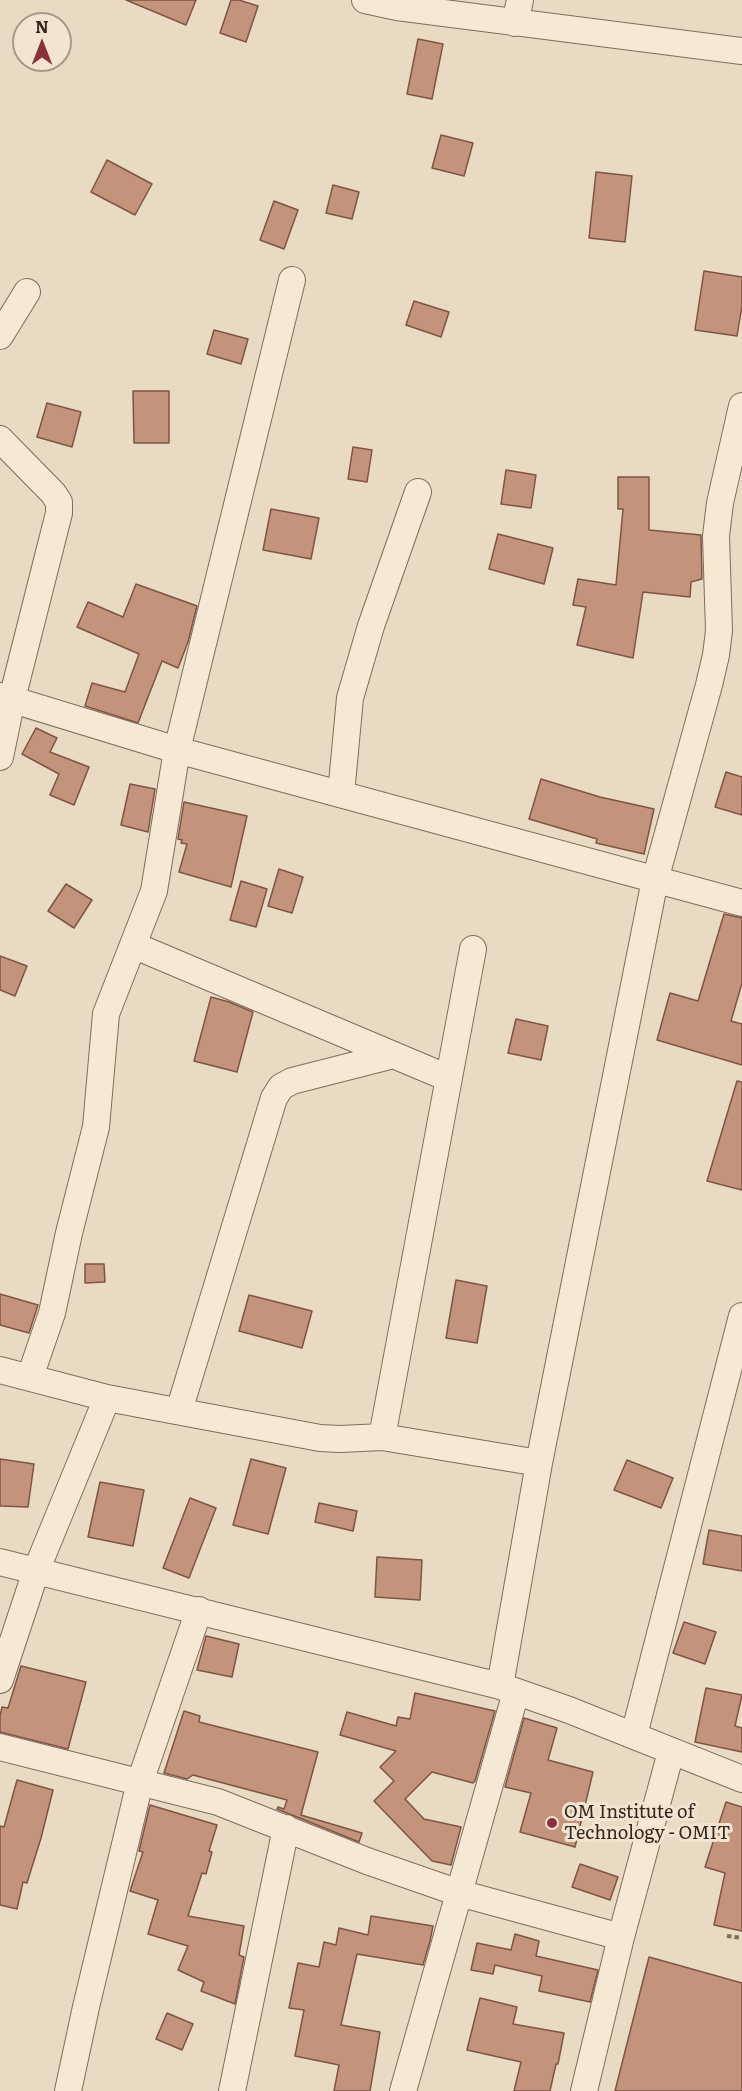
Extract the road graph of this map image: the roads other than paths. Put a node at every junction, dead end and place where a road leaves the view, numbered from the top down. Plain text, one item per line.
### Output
1 (365, 0) edge
2 (518, 11) edge
3 (742, 51) edge
4 (292, 280) dead end
5 (27, 292) dead end
6 (0, 336) edge
7 (742, 406) edge
8 (0, 439) edge
9 (418, 492) dead end
10 (6, 697) edge
11 (177, 750) junction
12 (0, 757) edge
13 (341, 794) junction
14 (656, 880) junction
15 (742, 903) edge
16 (133, 945) junction
17 (473, 949) dead end
18 (394, 1055) junction
19 (448, 1078) junction
20 (742, 1316) edge
21 (0, 1370) edge
22 (30, 1377) junction
23 (107, 1398) junction
24 (179, 1411) junction
25 (382, 1437) junction
26 (539, 1463) junction
27 (0, 1562) edge
28 (36, 1571) junction
29 (199, 1610) junction
30 (0, 1680) edge
31 (508, 1689) junction
32 (634, 1736) junction
33 (0, 1747) edge
34 (671, 1752) junction
35 (742, 1779) edge
36 (140, 1782) junction
37 (286, 1828) junction
38 (459, 1893) junction
39 (621, 1937) junction
40 (68, 2091) edge
41 (232, 2091) edge
42 (403, 2091) edge
43 (584, 2091) edge

1 - 2 street
2 - 3 street
4 - 11 street
5 - 6 street
7 - 14 street
8 - 10 street
9 - 13 street
10 - 11 street
10 - 12 street
11 - 13 street
11 - 16 street
13 - 14 street
14 - 15 street
14 - 26 street
16 - 18 street
16 - 22 street
17 - 19 street
18 - 19 street
18 - 24 street
19 - 25 street
20 - 32 street
21 - 22 street
22 - 23 street
23 - 24 street
23 - 28 street
24 - 25 street
25 - 26 street
26 - 31 street
27 - 28 street
28 - 29 street
28 - 30 street
29 - 31 street
29 - 36 street
31 - 32 street
31 - 38 street
32 - 34 street
33 - 36 street
34 - 35 street
34 - 39 street
36 - 37 street
36 - 40 street
37 - 38 street
37 - 41 street
38 - 39 street
38 - 42 street
39 - 43 street

